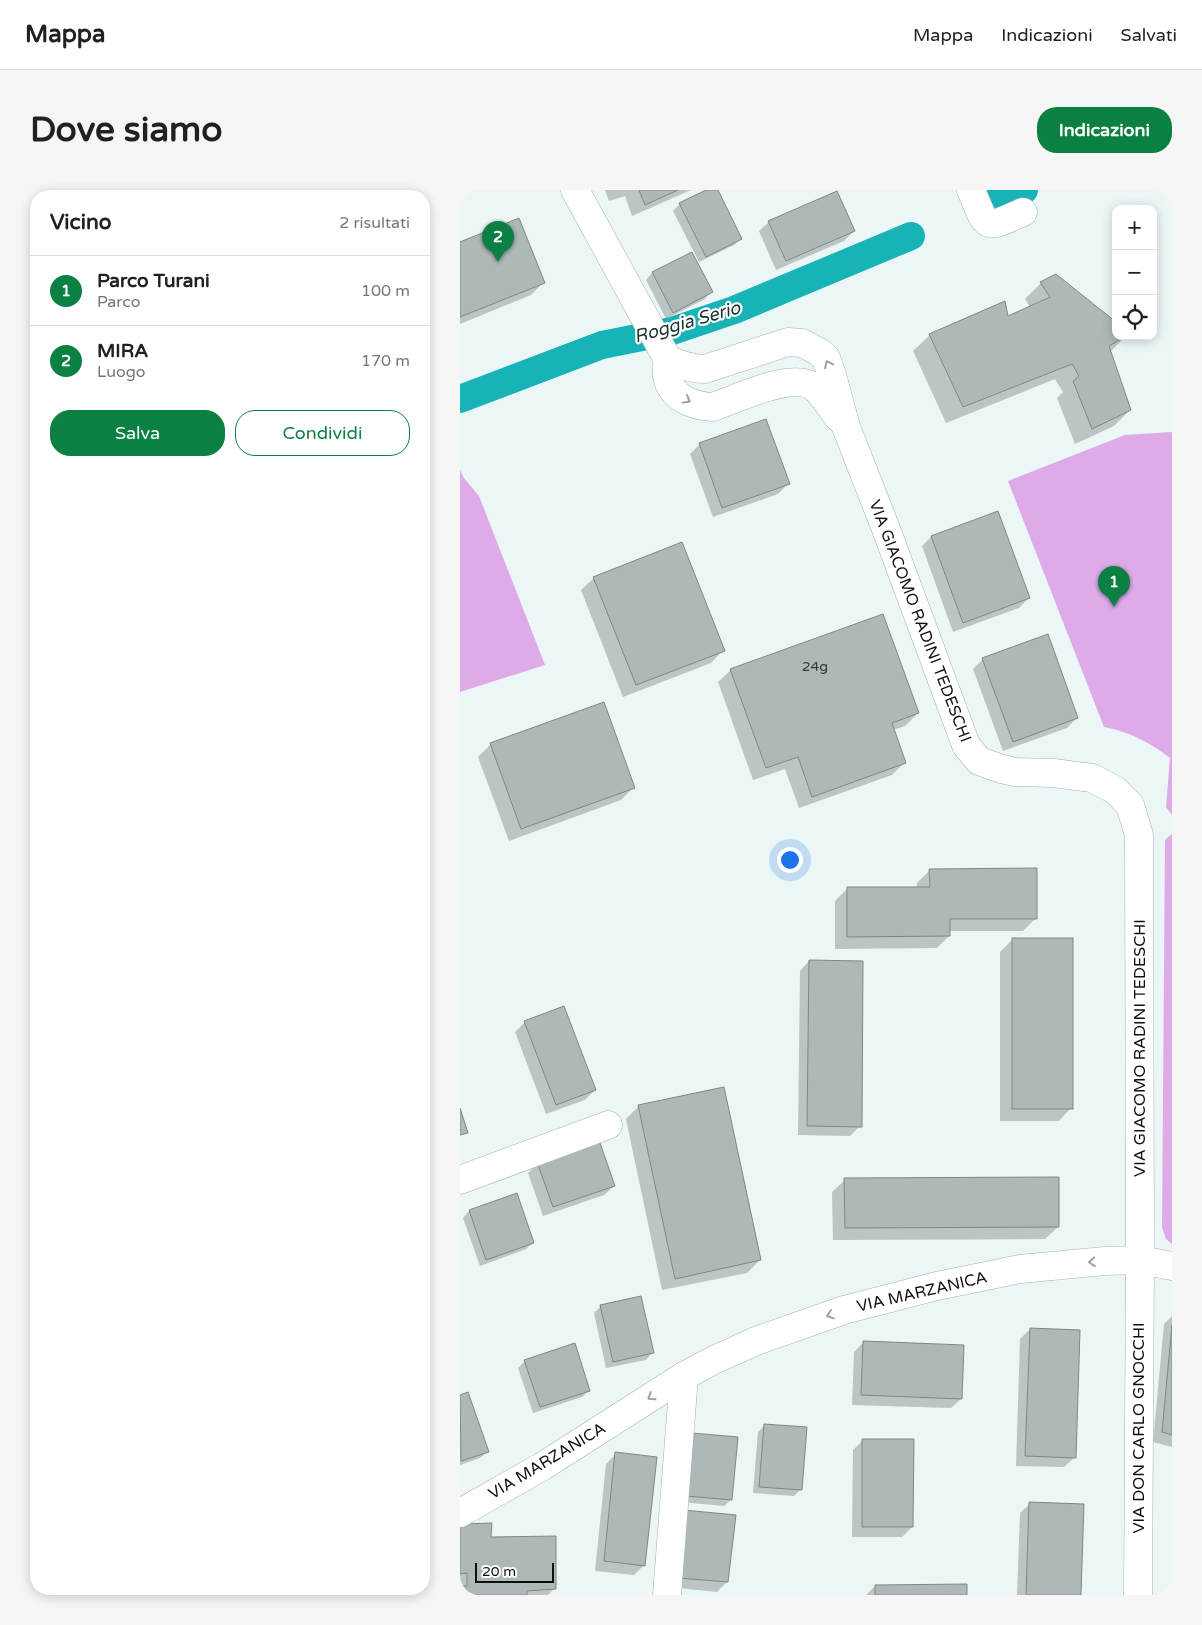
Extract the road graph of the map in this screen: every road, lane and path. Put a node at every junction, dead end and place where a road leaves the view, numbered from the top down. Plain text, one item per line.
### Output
1 (575, 190) edge
2 (971, 190) edge
3 (1023, 212) dead end
4 (662, 350) junction
5 (846, 428) junction
6 (608, 1125) dead end
7 (460, 1180) edge
8 (1140, 1260) junction
9 (1172, 1266) edge
10 (684, 1376) junction
11 (460, 1513) edge
12 (667, 1595) edge
13 (1138, 1595) edge

1 - 4 street
2 - 3 street
4 -> 5 street, VIA GIACOMO RADINI TEDESCHI
5 -> 4 street, VIA GIACOMO RADINI TEDESCHI
5 - 8 street, VIA GIACOMO RADINI TEDESCHI
6 - 7 street
8 - 9 street, VIA MARZANICA
8 -> 10 street, VIA MARZANICA
8 - 13 street, VIA DON CARLO GNOCCHI
10 -> 11 street, VIA MARZANICA
10 - 12 street

